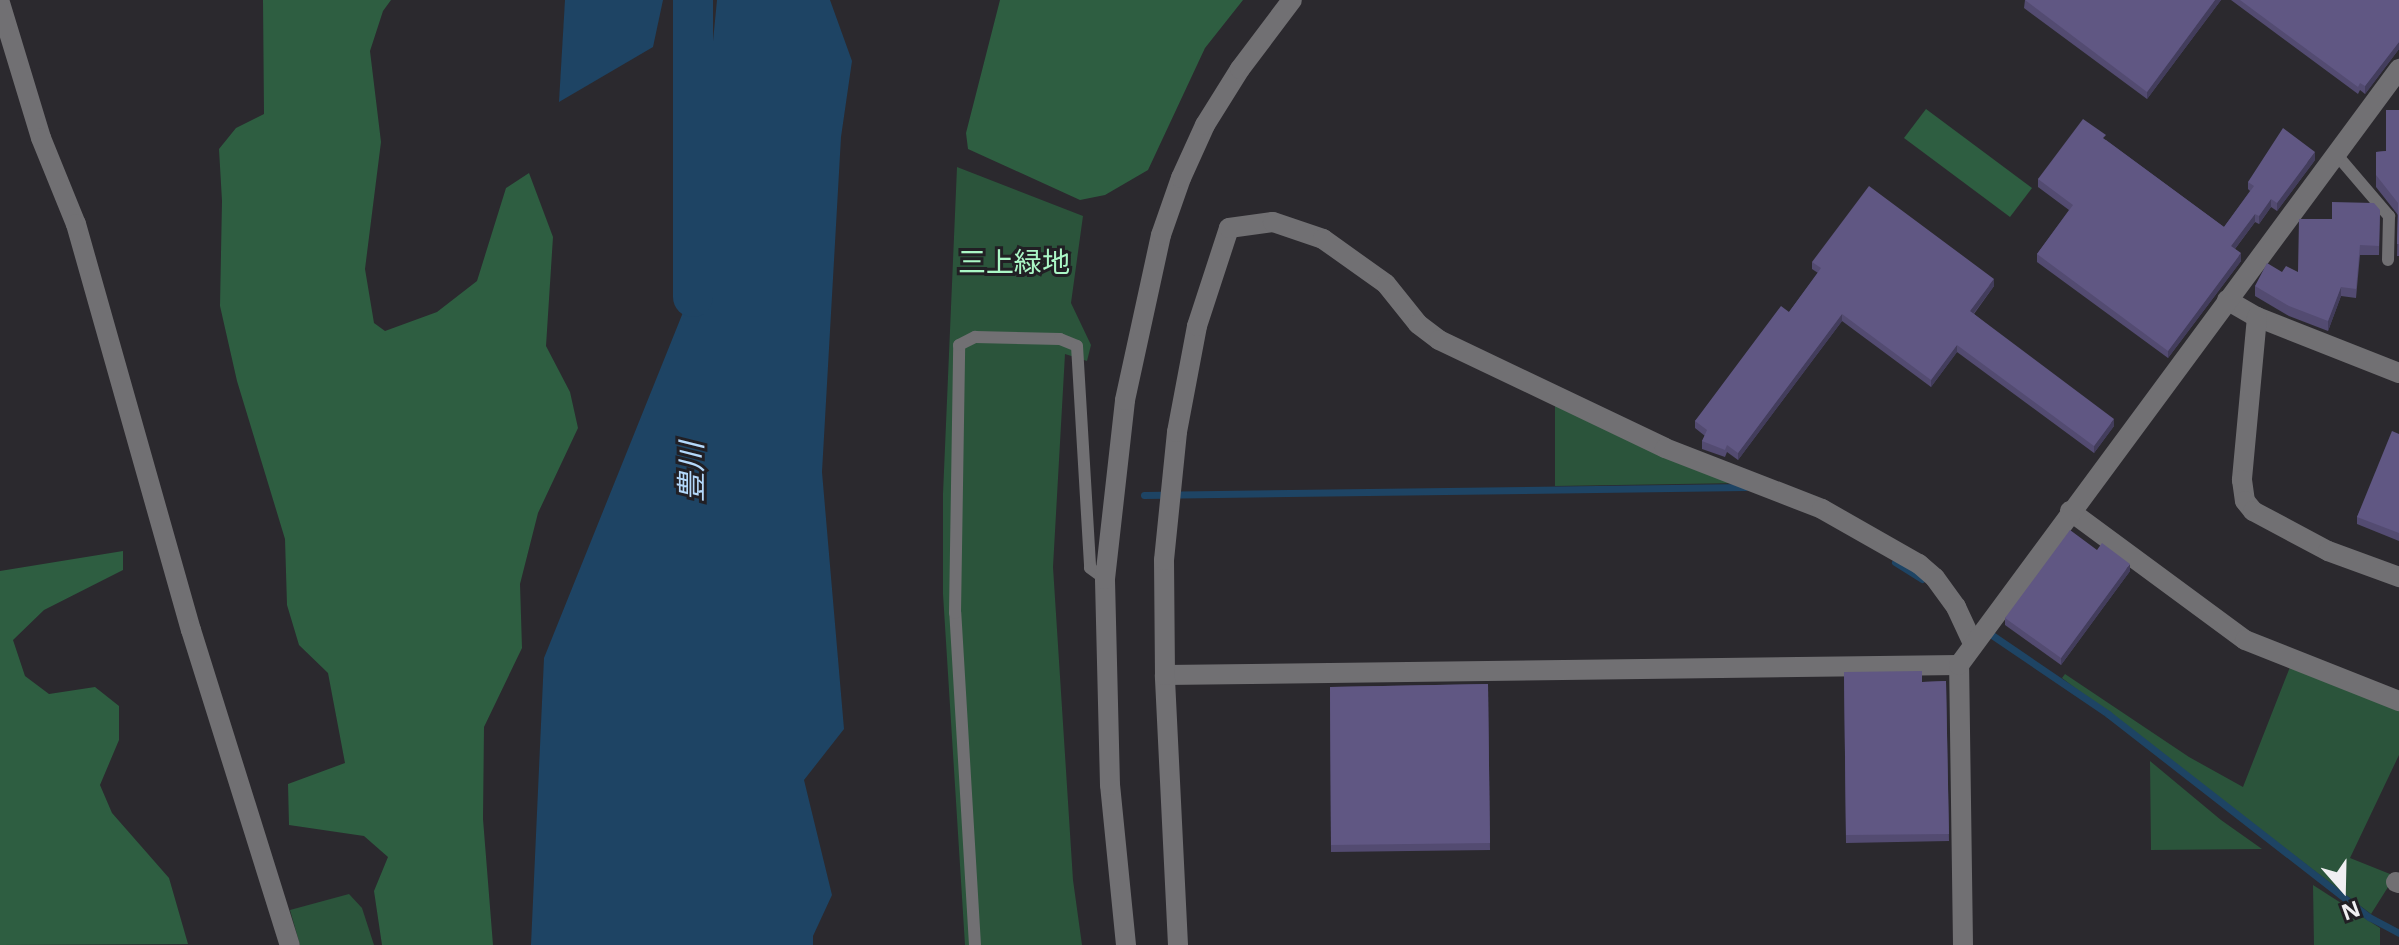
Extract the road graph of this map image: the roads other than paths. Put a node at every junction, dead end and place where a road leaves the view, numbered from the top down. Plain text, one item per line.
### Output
1 (1292, 0) edge
2 (0, 3) edge
3 (2397, 75) edge
4 (2336, 154) junction
5 (2388, 260) dead end
6 (2227, 300) junction
7 (2257, 317) junction
8 (2399, 373) edge
9 (2070, 511) junction
10 (2399, 577) edge
11 (1105, 579) junction
12 (1972, 642) junction
13 (1959, 665) junction
14 (1165, 675) junction
15 (2399, 701) edge
16 (290, 945) edge
17 (975, 945) edge
18 (1126, 945) edge
19 (1178, 945) edge
20 (1963, 945) edge

1 - 11 street
2 - 16 street
3 - 4 street
4 - 5 lane
4 - 6 street
6 - 7 street
6 - 9 street
7 - 8 street
7 - 10 street
9 - 12 street
9 - 15 street
11 - 17 lane
11 - 18 street
12 - 13 street
12 - 14 street
13 - 14 street
13 - 20 street
14 - 19 street

